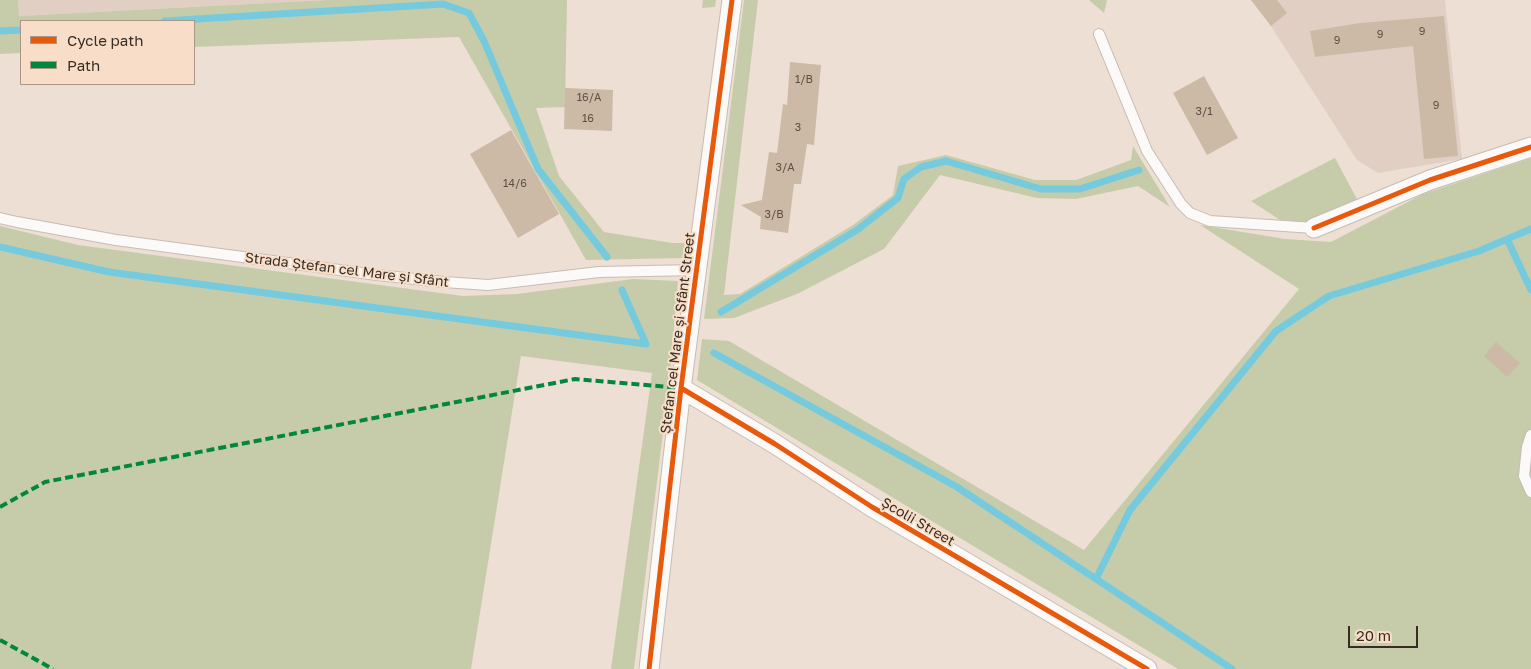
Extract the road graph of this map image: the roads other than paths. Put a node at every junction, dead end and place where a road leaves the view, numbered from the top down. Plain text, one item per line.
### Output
1 (732, 0) edge
2 (1099, 34) dead end
3 (1531, 147) edge
4 (0, 218) edge
5 (1314, 228) joint
6 (697, 270) junction
7 (681, 388) junction
8 (1531, 435) edge
9 (1531, 492) edge
10 (649, 669) edge
11 (1147, 669) edge

1 - 6 street, Ștefan cel Mare și Sfânt Street
2 - 5 lane
3 - 5 street
4 - 6 lane, Strada Ștefan cel Mare și Sfânt
6 - 7 street, Ștefan cel Mare și Sfânt Street
7 - 10 street, Ștefan cel Mare și Sfânt Street
7 - 11 street, Școlii Street
8 - 9 lane

